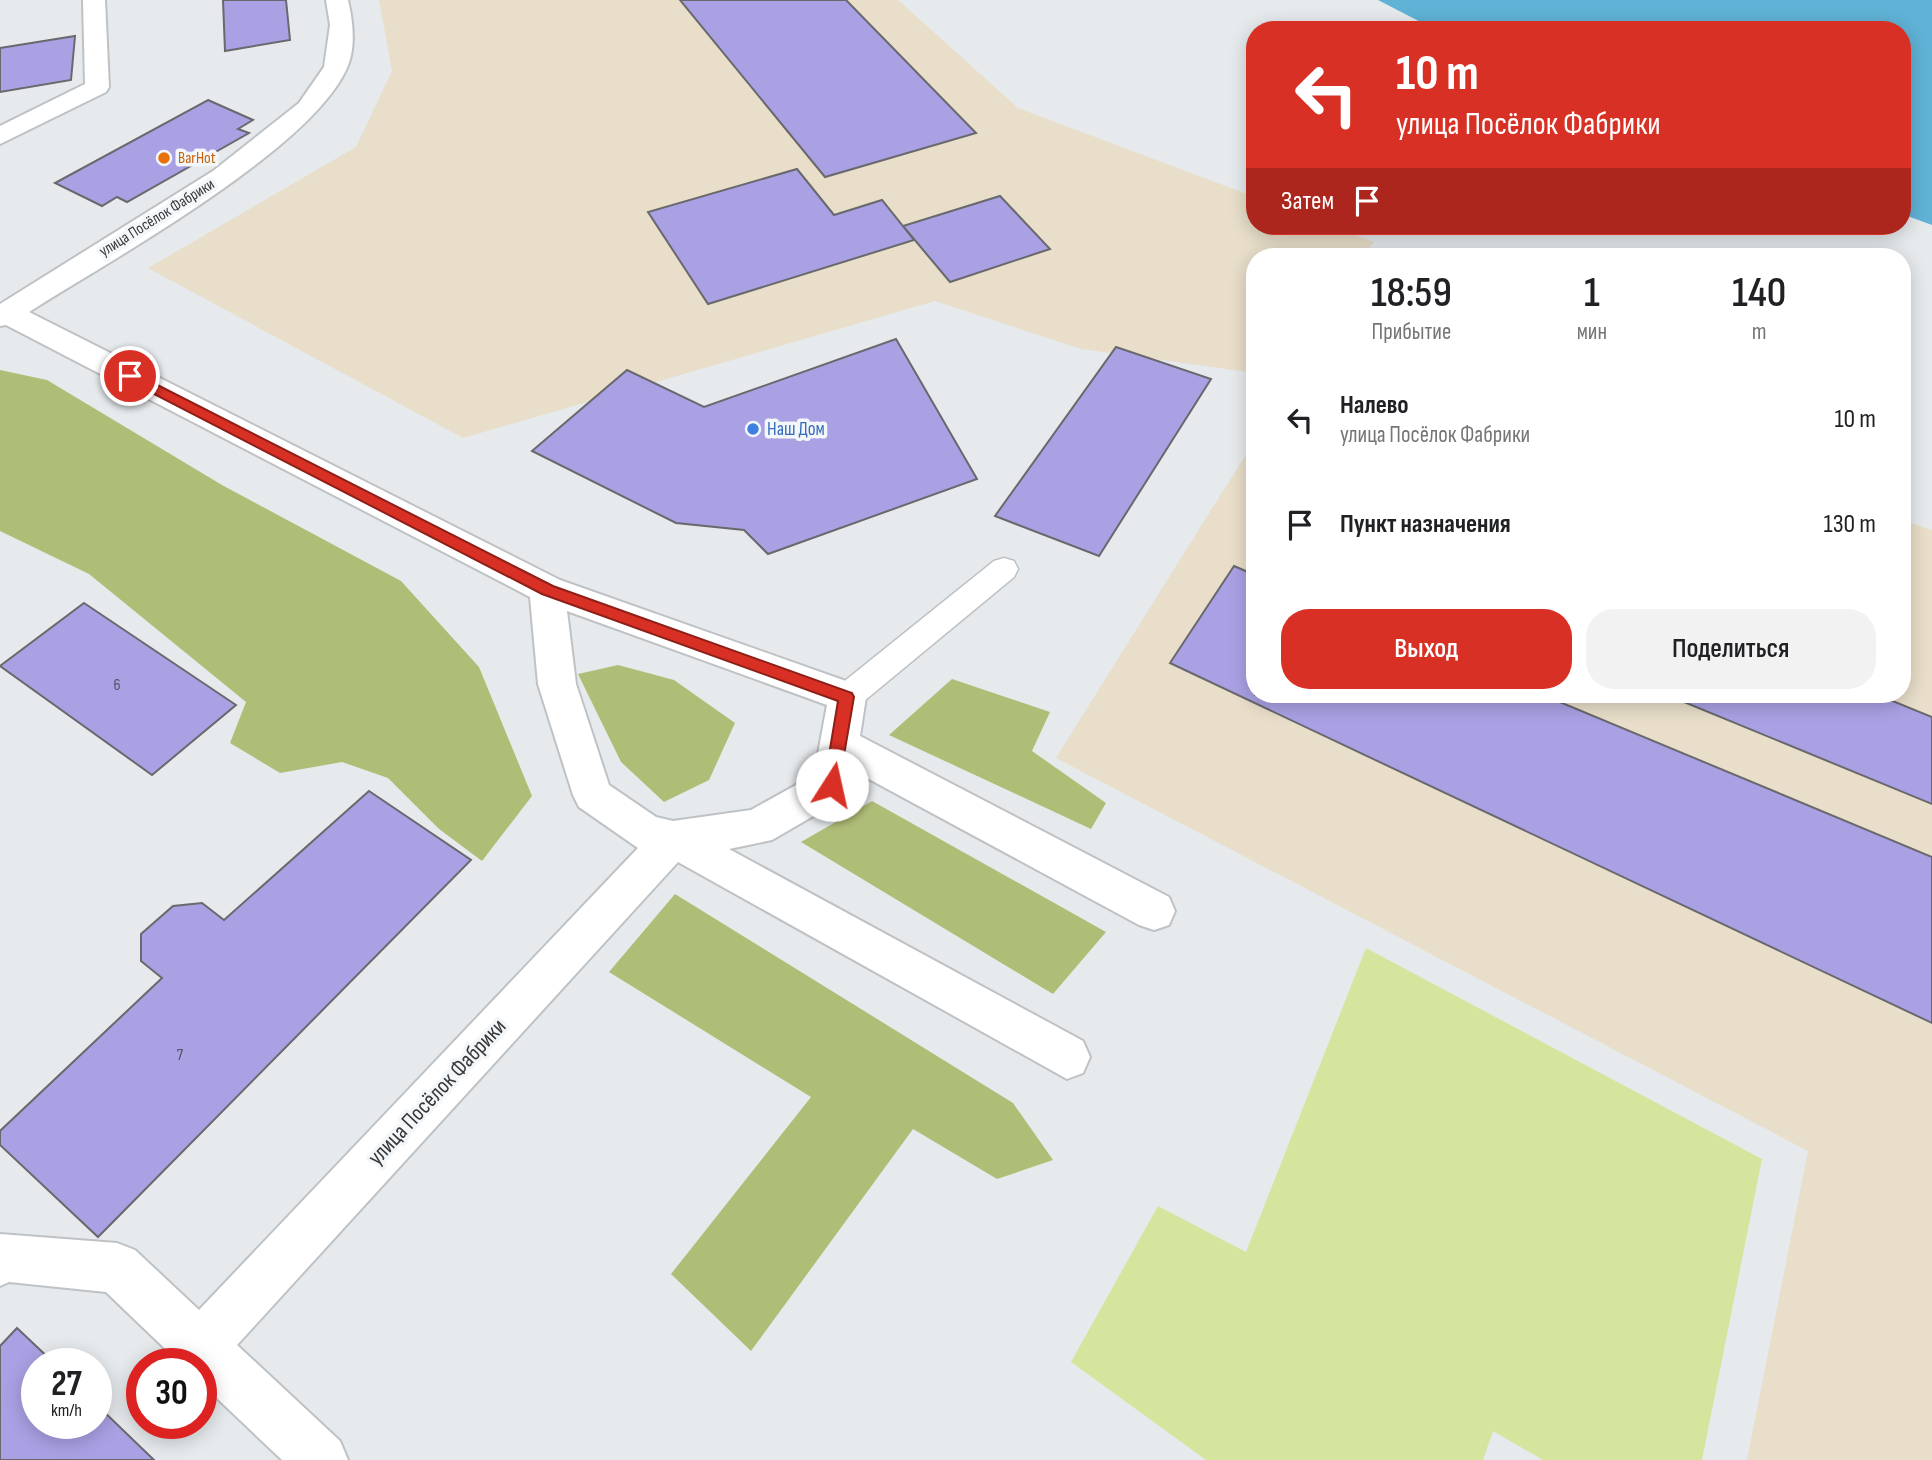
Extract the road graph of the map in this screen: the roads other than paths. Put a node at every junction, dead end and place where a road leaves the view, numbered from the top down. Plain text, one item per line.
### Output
1 (94, 0) edge
2 (337, 0) edge
3 (0, 136) edge
4 (4, 315) edge
5 (1004, 569) dead end
6 (547, 590) junction
7 (847, 697) junction
8 (839, 744) junction
9 (673, 839) junction
10 (1154, 911) dead end
11 (1067, 1057) dead end
12 (0, 1261) edge
13 (201, 1346) junction
14 (321, 1460) edge

1 - 3 street
2 - 4 street, улица Посёлок Фабрики
4 - 6 street, улица Посёлок Фабрики
5 - 7 lane
6 - 7 street, улица Посёлок Фабрики
6 - 9 street
7 - 8 street
8 - 9 street
8 - 10 street
9 - 11 street
9 - 13 street, улица Посёлок Фабрики
12 - 13 street
13 - 14 street

